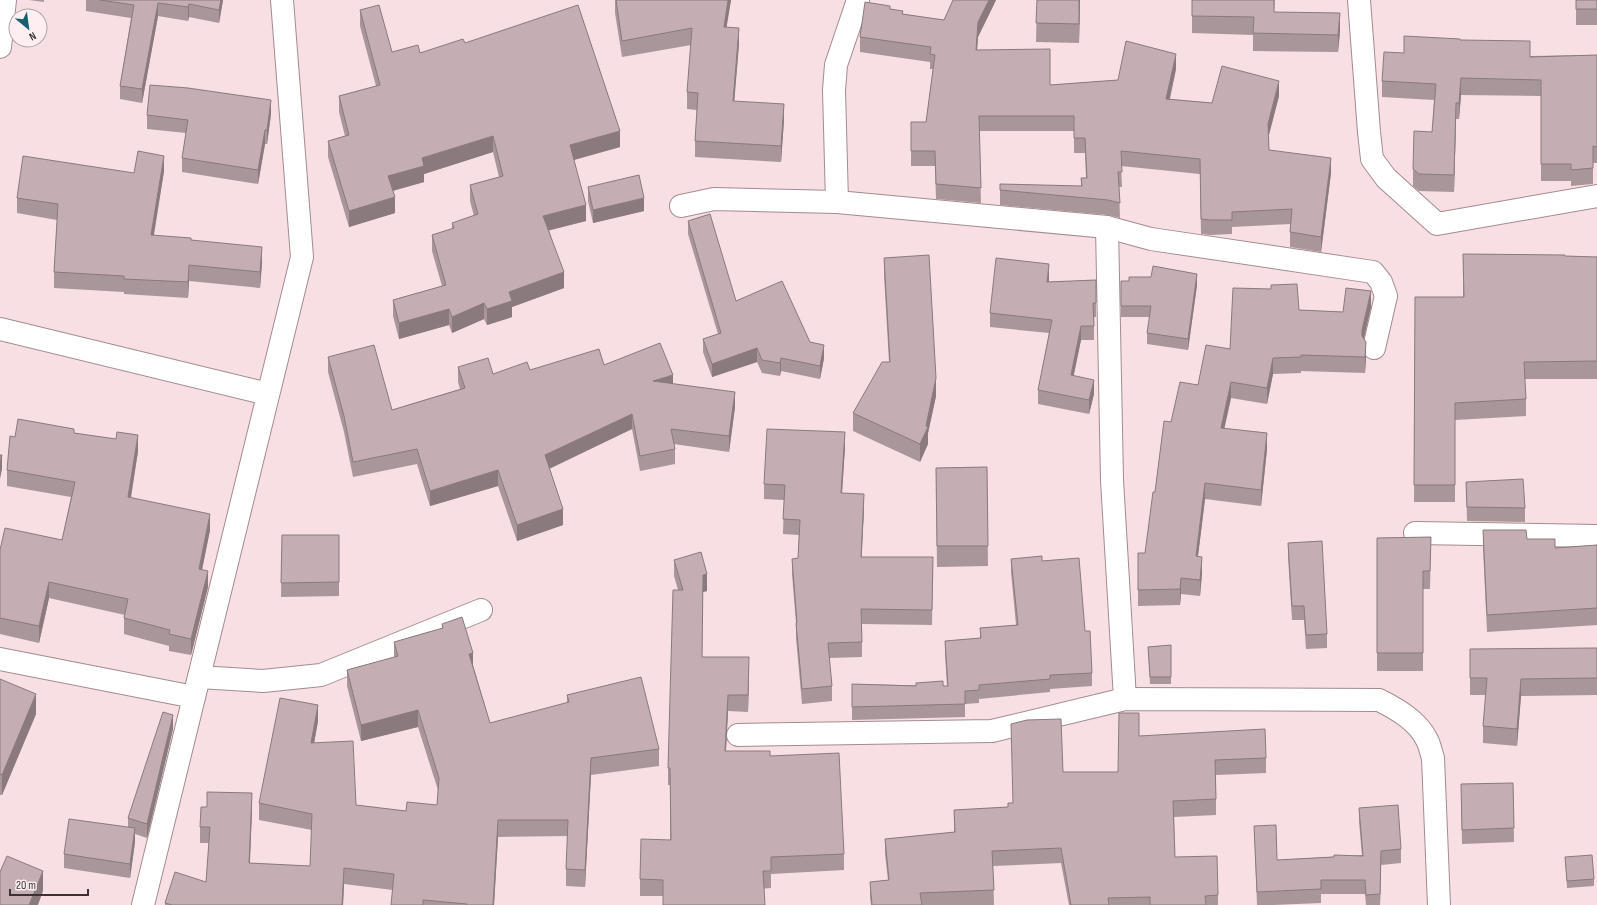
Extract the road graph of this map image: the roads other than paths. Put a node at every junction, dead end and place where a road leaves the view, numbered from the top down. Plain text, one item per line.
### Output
1 (5, 0) edge
2 (858, 0) edge
3 (1359, 0) edge
4 (286, 1) edge
5 (0, 47) edge
6 (1597, 196) edge
7 (837, 202) junction
8 (681, 206) dead end
9 (1107, 227) junction
10 (0, 329) edge
11 (1374, 348) dead end
12 (268, 394) junction
13 (1415, 533) dead end
14 (1597, 536) edge
15 (482, 610) dead end
16 (0, 659) edge
17 (197, 687) junction
18 (1125, 699) junction
19 (738, 734) dead end
20 (143, 905) edge
21 (1439, 905) edge

1 - 5 street
2 - 7 street
3 - 6 street
4 - 12 street
7 - 8 street
7 - 9 street
9 - 11 street
9 - 18 street
10 - 12 street
12 - 17 street
13 - 14 street
15 - 17 street
16 - 17 street
17 - 20 street
18 - 19 street
18 - 21 street

